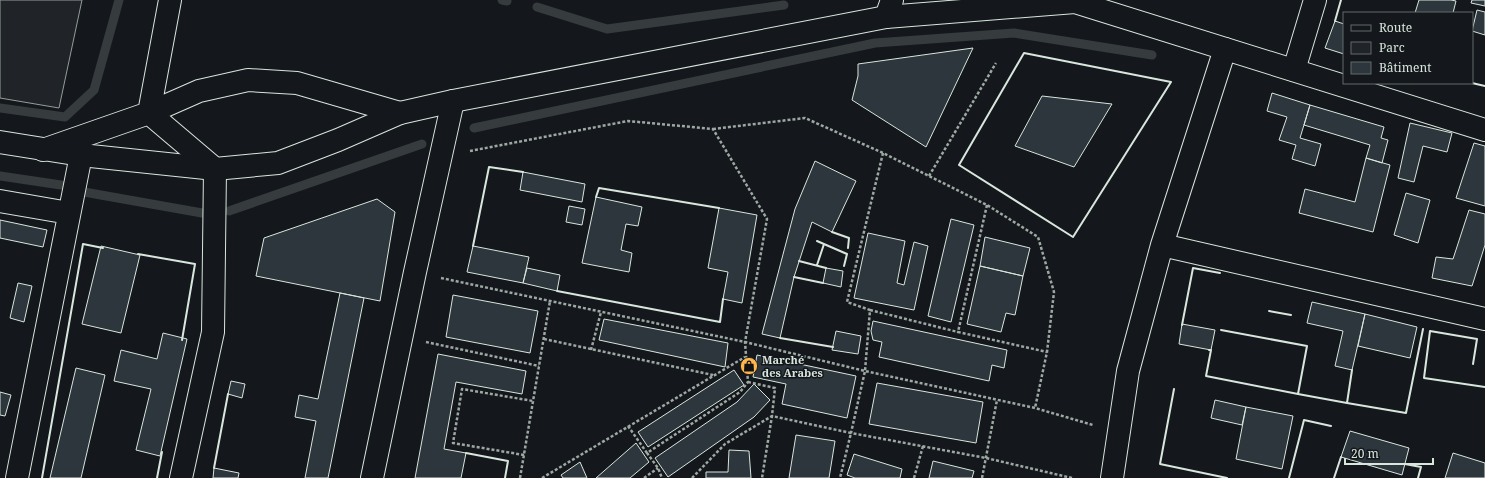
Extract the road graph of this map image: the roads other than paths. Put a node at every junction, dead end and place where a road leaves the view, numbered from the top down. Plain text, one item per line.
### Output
1 (170, 0) edge
2 (1315, 0) edge
3 (889, 8) edge
4 (1225, 49) junction
5 (1294, 70) junction
6 (453, 101) junction
7 (400, 113) junction
8 (149, 114) junction
9 (1485, 130) edge
10 (0, 142) edge
11 (43, 150) junction
12 (81, 154) junction
13 (215, 169) junction
14 (0, 201) edge
15 (69, 213) junction
16 (1162, 245) junction
17 (1485, 319) edge
18 (17, 478) edge
19 (181, 478) edge
20 (372, 478) edge
21 (1112, 478) edge

1 - 8 street
2 - 5 street
3 - 4 street
3 - 6 street
4 - 5 street
4 - 16 street
5 - 9 street
6 - 7 street
6 - 20 street
7 - 8 street
7 - 13 street
8 - 11 street
8 - 13 street
10 - 11 street
11 - 12 street
12 - 13 street
12 - 15 street
13 - 19 street
14 - 15 street
15 - 18 street
16 - 17 street
16 - 21 street

